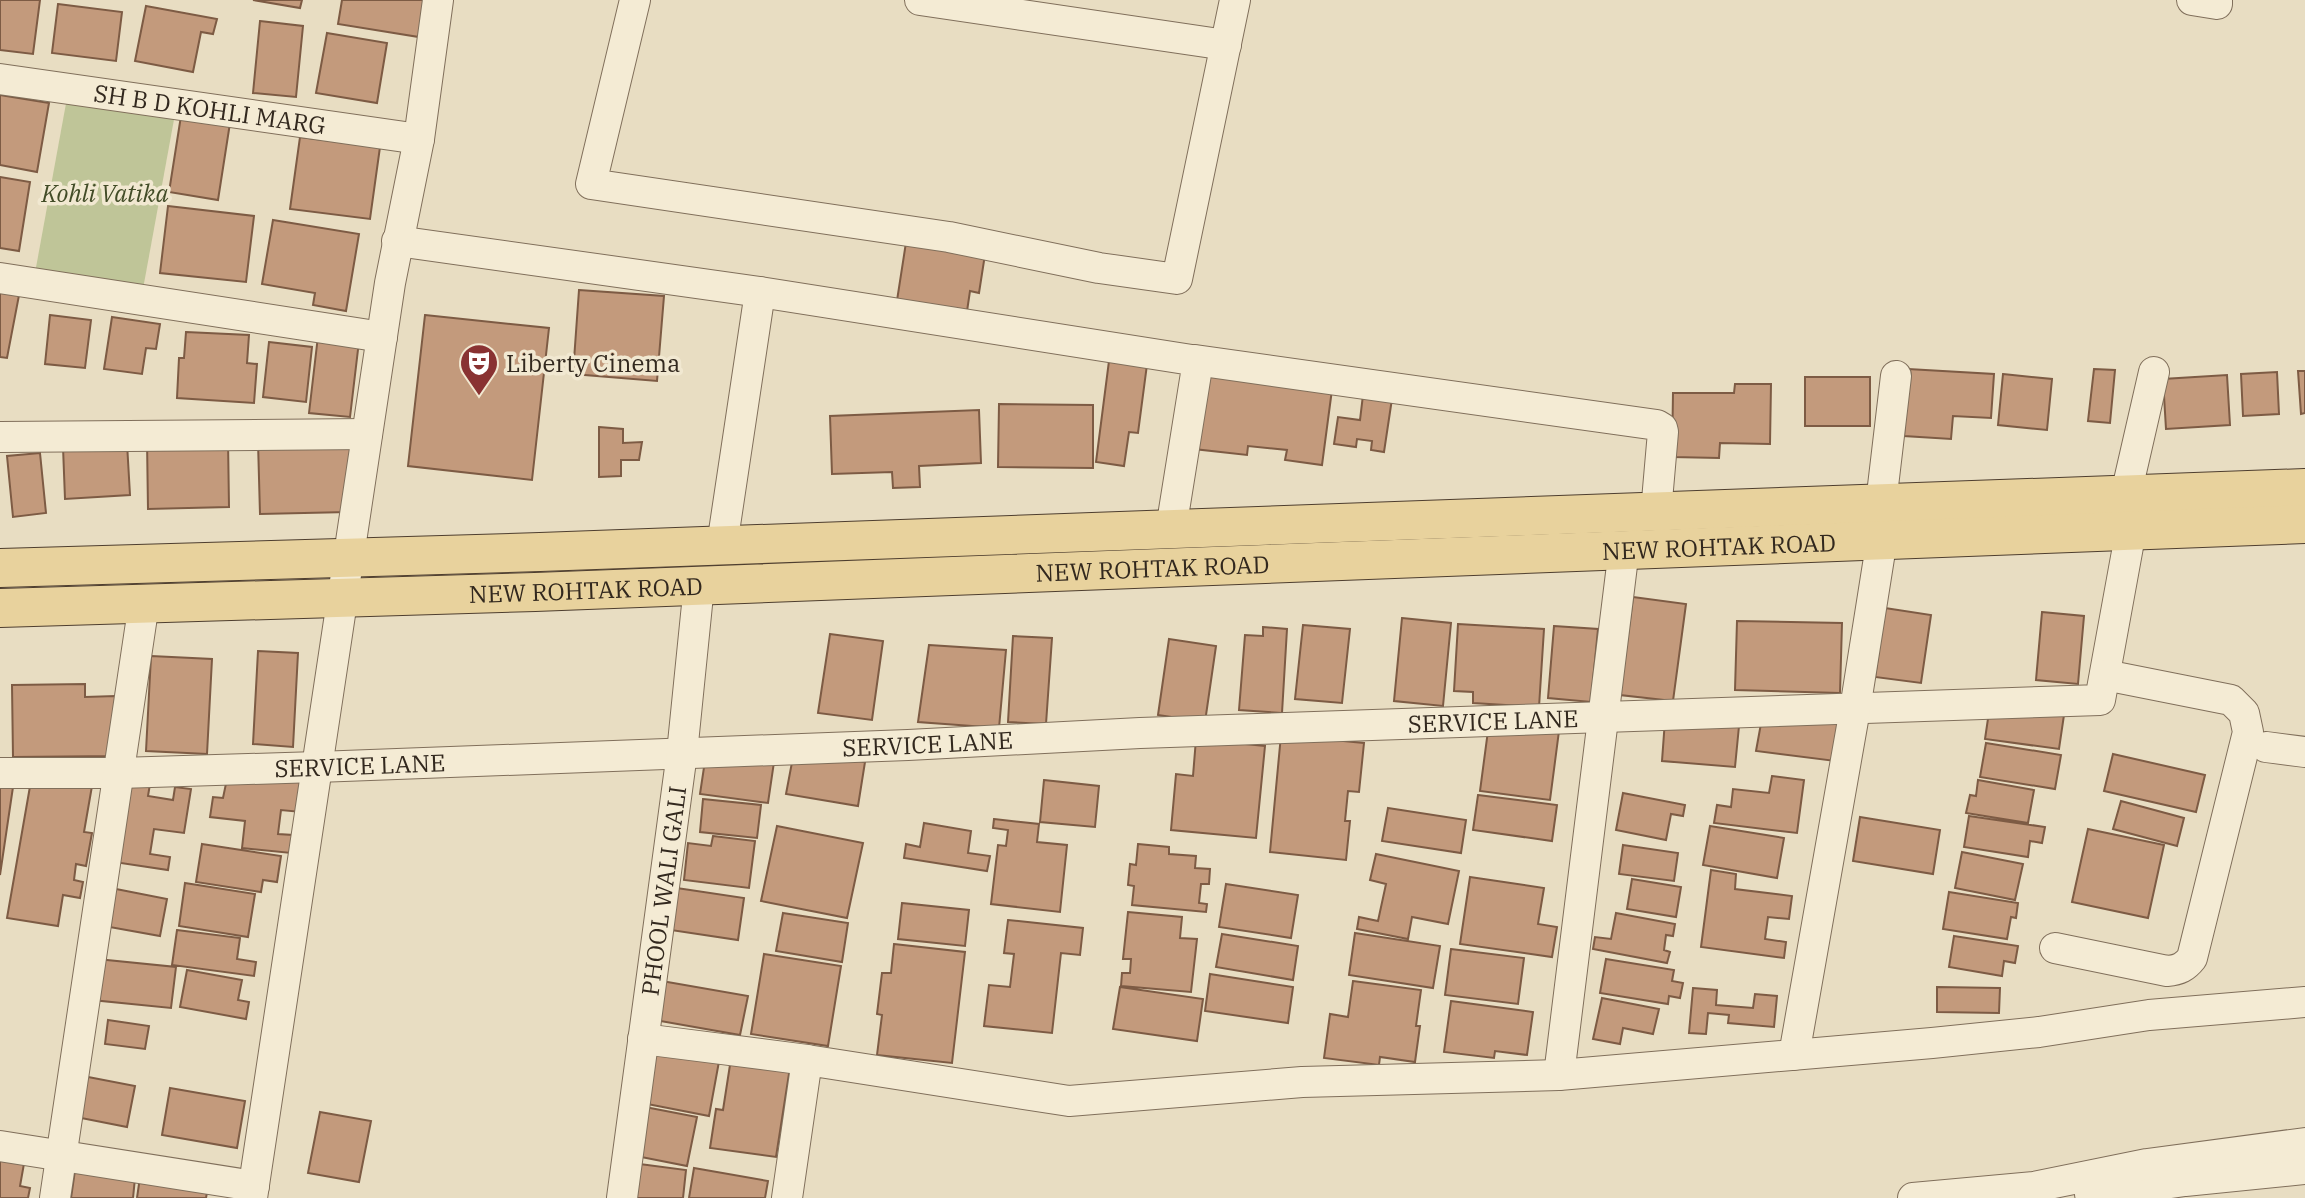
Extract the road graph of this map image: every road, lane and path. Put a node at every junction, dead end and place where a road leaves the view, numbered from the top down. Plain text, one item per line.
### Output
1 (438, 0) edge
2 (635, 0) edge
3 (920, 0) edge
4 (1235, 0) edge
5 (2192, 0) edge
6 (2217, 0) edge
7 (1226, 45) junction
8 (0, 79) edge
9 (419, 139) junction
10 (397, 241) junction
11 (0, 278) edge
12 (760, 292) junction
13 (382, 337) junction
14 (1195, 360) junction
15 (2154, 372) dead end
16 (1896, 376) dead end
17 (367, 434) junction
18 (0, 437) edge
19 (2305, 488) edge
20 (1656, 512) junction
21 (2128, 512) junction
22 (1882, 521) junction
23 (2305, 524) edge
24 (1171, 528) junction
25 (723, 545) junction
26 (1625, 549) junction
27 (349, 556) junction
28 (0, 568) edge
29 (699, 585) junction
30 (343, 597) junction
31 (144, 603) junction
32 (0, 608) edge
33 (2105, 675) junction
34 (1855, 709) junction
35 (1605, 718) junction
36 (2266, 747) dead end
37 (2305, 752) edge
38 (682, 753) junction
39 (317, 767) junction
40 (0, 773) edge
41 (119, 773) junction
42 (2055, 948) dead end
43 (2305, 1002) edge
44 (643, 1039) junction
45 (1794, 1055) junction
46 (807, 1060) junction
47 (1559, 1075) junction
48 (2305, 1143) edge
49 (0, 1146) edge
50 (61, 1156) junction
51 (2305, 1169) edge
52 (253, 1192) edge
53 (55, 1198) edge
54 (622, 1198) edge
55 (788, 1198) edge
56 (1913, 1198) edge
57 (2063, 1198) edge

1 - 9 street
2 - 7 street
3 - 7 street
4 - 7 street
5 - 6 street
8 - 9 street, SH B D KOHLI MARG
9 - 10 street
10 - 12 street
10 - 13 street
11 - 13 street
12 - 14 street
12 - 25 street
13 - 17 street
14 - 20 street
14 - 24 street
15 - 21 street
16 - 22 street
17 - 18 street
17 - 27 street
19 - 21 main road, NEW ROHTAK ROAD
20 - 22 main road, NEW ROHTAK ROAD
20 - 24 main road, NEW ROHTAK ROAD
21 - 22 main road, NEW ROHTAK ROAD
21 - 23 main road, NEW ROHTAK ROAD
21 - 33 street
22 - 26 main road, NEW ROHTAK ROAD
22 - 34 street
24 - 25 main road, NEW ROHTAK ROAD
25 - 27 main road, NEW ROHTAK ROAD
26 - 29 main road, NEW ROHTAK ROAD
26 - 35 street
27 - 28 main road, NEW ROHTAK ROAD
27 - 30 street
29 - 30 main road, NEW ROHTAK ROAD
29 - 38 street, PHOOL WALI GALI
30 - 31 main road, NEW ROHTAK ROAD
30 - 39 street
31 - 32 main road, NEW ROHTAK ROAD
31 - 41 street
33 - 34 street, SERVICE LANE
33 - 42 street
34 - 35 street, SERVICE LANE
34 - 45 street
35 - 38 street, SERVICE LANE
35 - 47 street
36 - 37 street
38 - 39 street, SERVICE LANE
38 - 44 street, PHOOL WALI GALI
39 - 41 street, SERVICE LANE
39 - 52 street
40 - 41 street, SERVICE LANE
41 - 50 street
43 - 45 street
44 - 46 street
44 - 54 street, PHOOL WALI GALI
45 - 47 street
46 - 47 street
46 - 55 street
48 - 56 street
49 - 50 street
50 - 52 street
50 - 53 street
51 - 57 street

